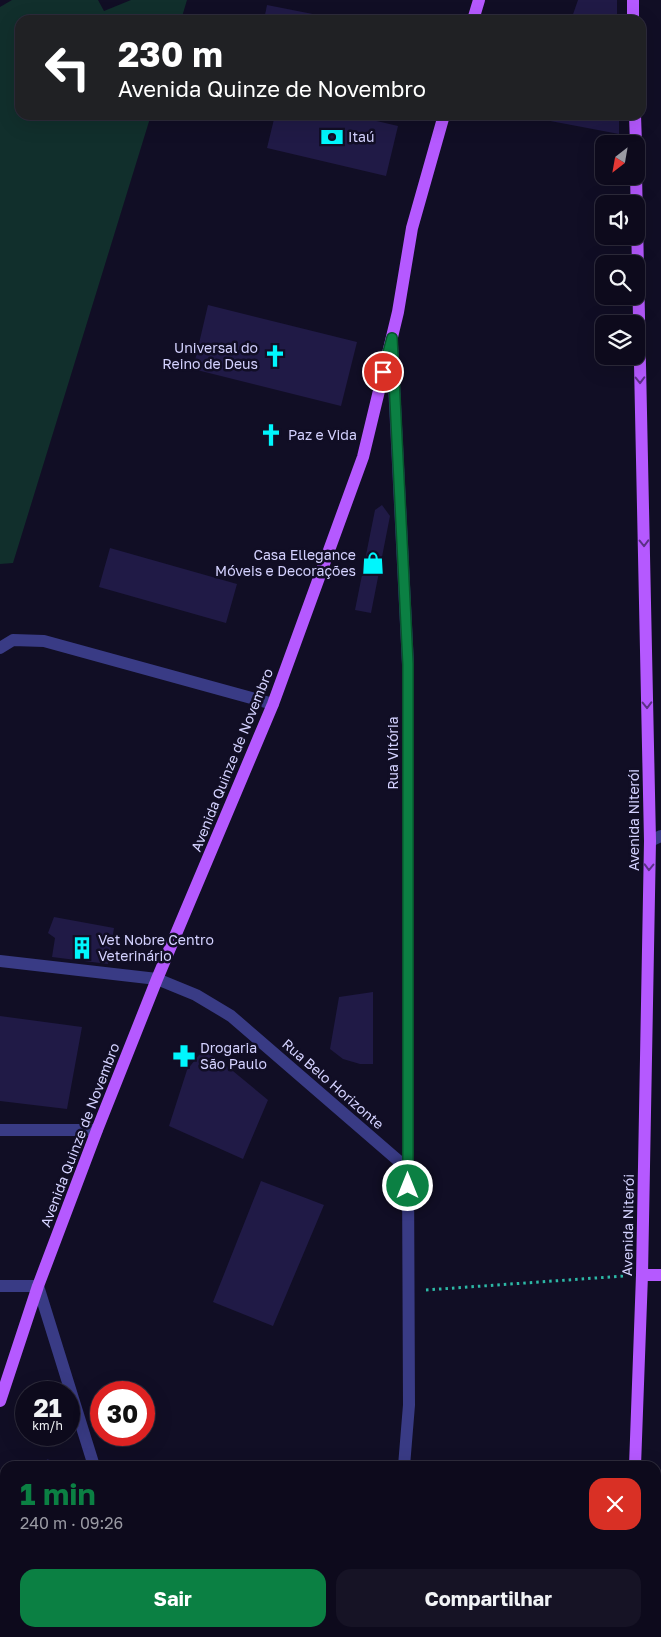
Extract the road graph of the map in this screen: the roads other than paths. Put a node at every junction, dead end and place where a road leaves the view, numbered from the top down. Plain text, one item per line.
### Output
1 (479, 0) edge
2 (633, 0) edge
3 (474, 15) edge
4 (633, 15) edge
5 (443, 120) edge
6 (635, 120) edge
7 (636, 135) edge
8 (636, 185) edge
9 (392, 338) junction
10 (0, 648) edge
11 (273, 704) junction
12 (655, 839) edge
13 (0, 961) edge
14 (157, 979) junction
15 (0, 1130) edge
16 (96, 1130) junction
17 (408, 1169) junction
18 (642, 1275) junction
19 (661, 1276) edge
20 (0, 1286) edge
21 (38, 1286) junction
22 (0, 1401) edge
23 (92, 1461) edge
24 (404, 1461) edge
25 (635, 1461) edge

1 - 3 main road
2 - 4 main road
5 - 9 main road, Avenida Quinze de Novembro
6 - 7 main road
8 -> 12 main road, Avenida Niterói
9 - 11 main road, Avenida Quinze de Novembro
9 - 17 street, Rua Vitória
10 - 11 street
11 - 14 main road, Avenida Quinze de Novembro
12 -> 18 main road, Avenida Niterói
13 - 14 street, Rua Belo Horizonte
14 - 16 main road, Avenida Quinze de Novembro
14 - 17 street, Rua Belo Horizonte
15 - 16 street
16 - 21 main road, Avenida Quinze de Novembro
17 - 24 street
18 - 19 main road
18 - 25 main road, Avenida Niterói
20 - 21 street
21 - 22 main road, Avenida Quinze de Novembro
21 - 23 street

